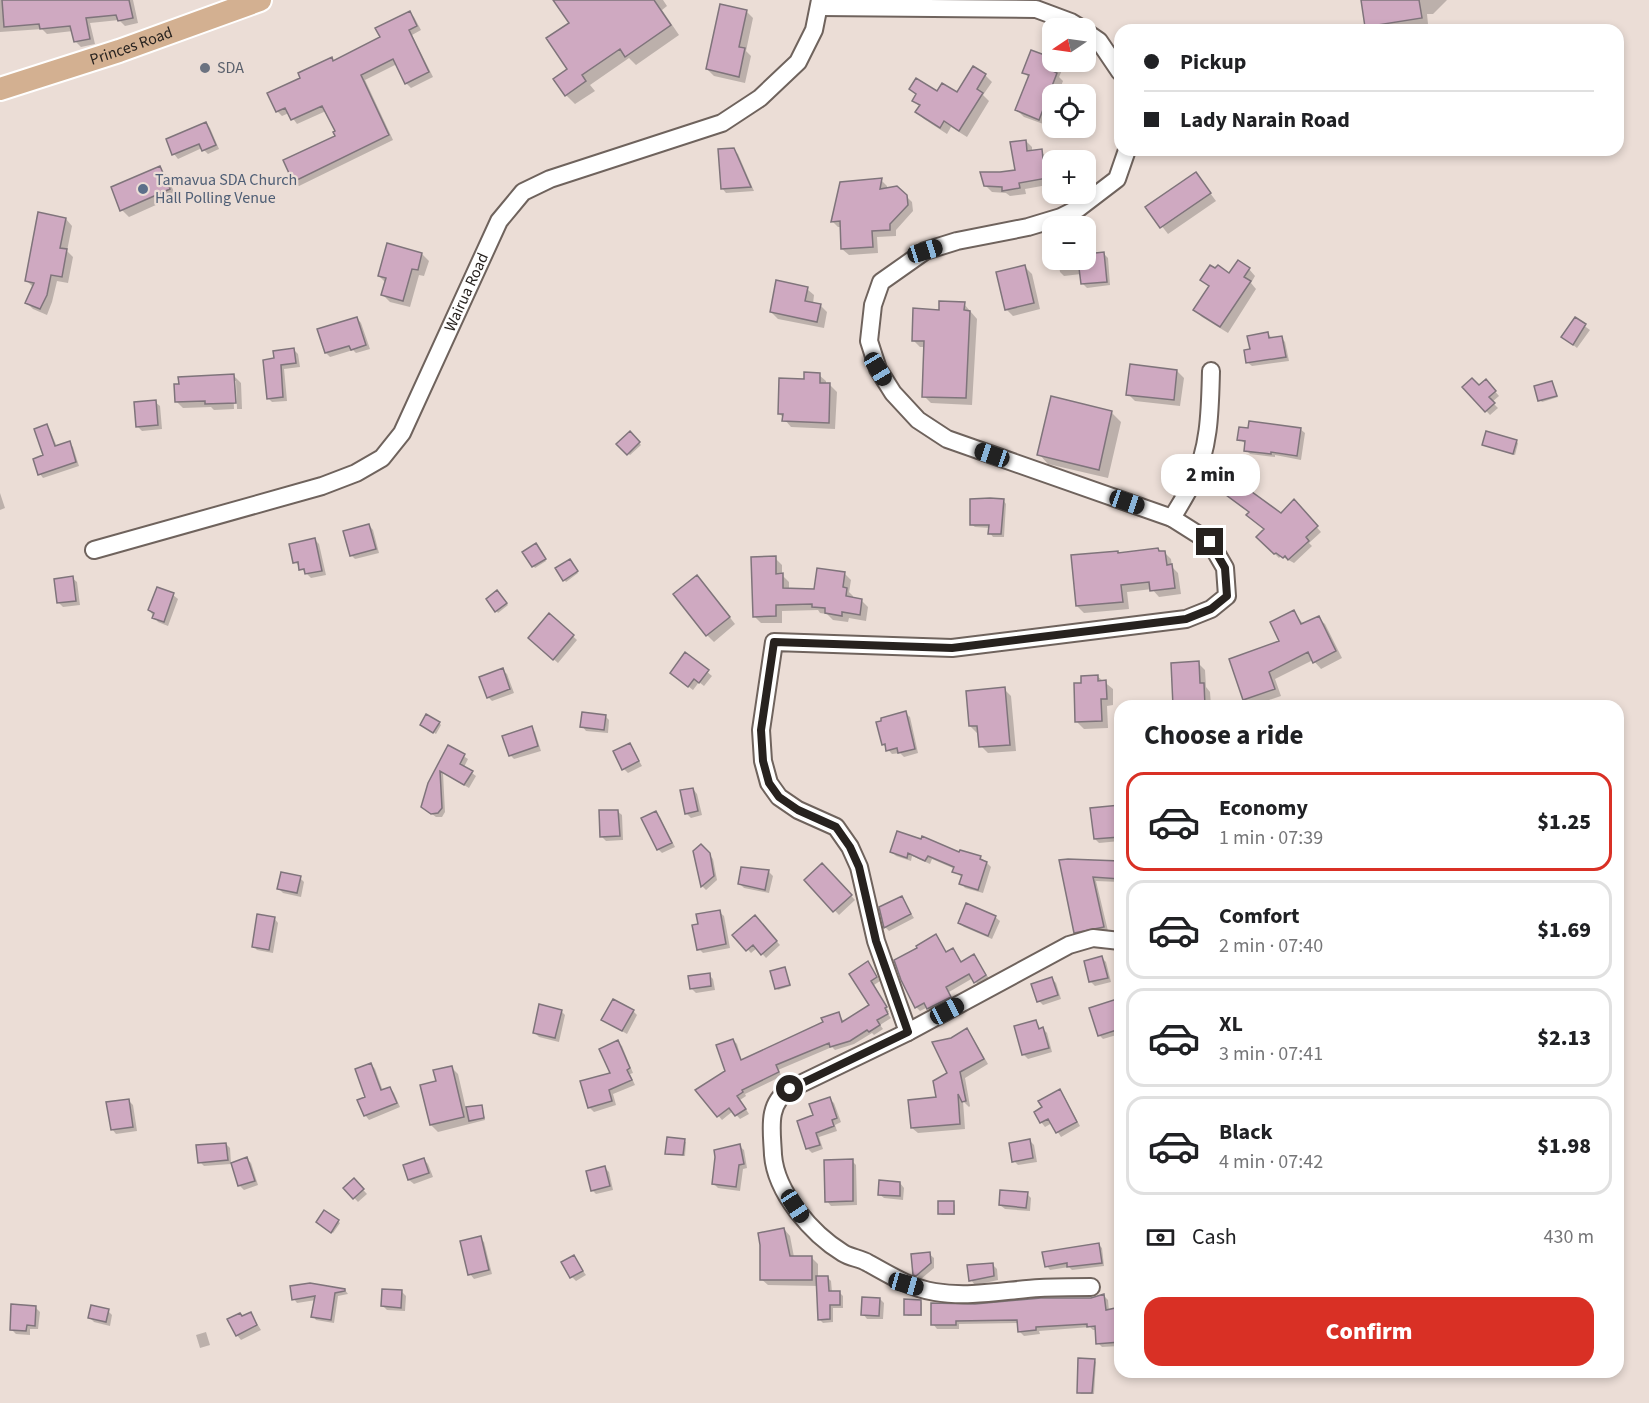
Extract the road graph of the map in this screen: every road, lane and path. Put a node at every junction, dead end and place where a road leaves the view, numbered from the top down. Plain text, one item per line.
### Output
1 (256, 1) edge
2 (820, 4) edge
3 (1060, 18) edge
4 (1096, 39) edge
5 (1114, 63) edge
6 (0, 89) edge
7 (1125, 156) edge
8 (1211, 371) dead end
9 (1172, 518) junction
10 (94, 550) dead end
11 (1114, 940) edge
12 (908, 1032) junction
13 (1091, 1287) dead end

1 - 6 main road, Princes Road
2 - 3 street
2 - 10 street, Wairua Road
4 - 5 street
7 - 9 street
8 - 9 street
9 - 12 street
11 - 12 street
12 - 13 street

